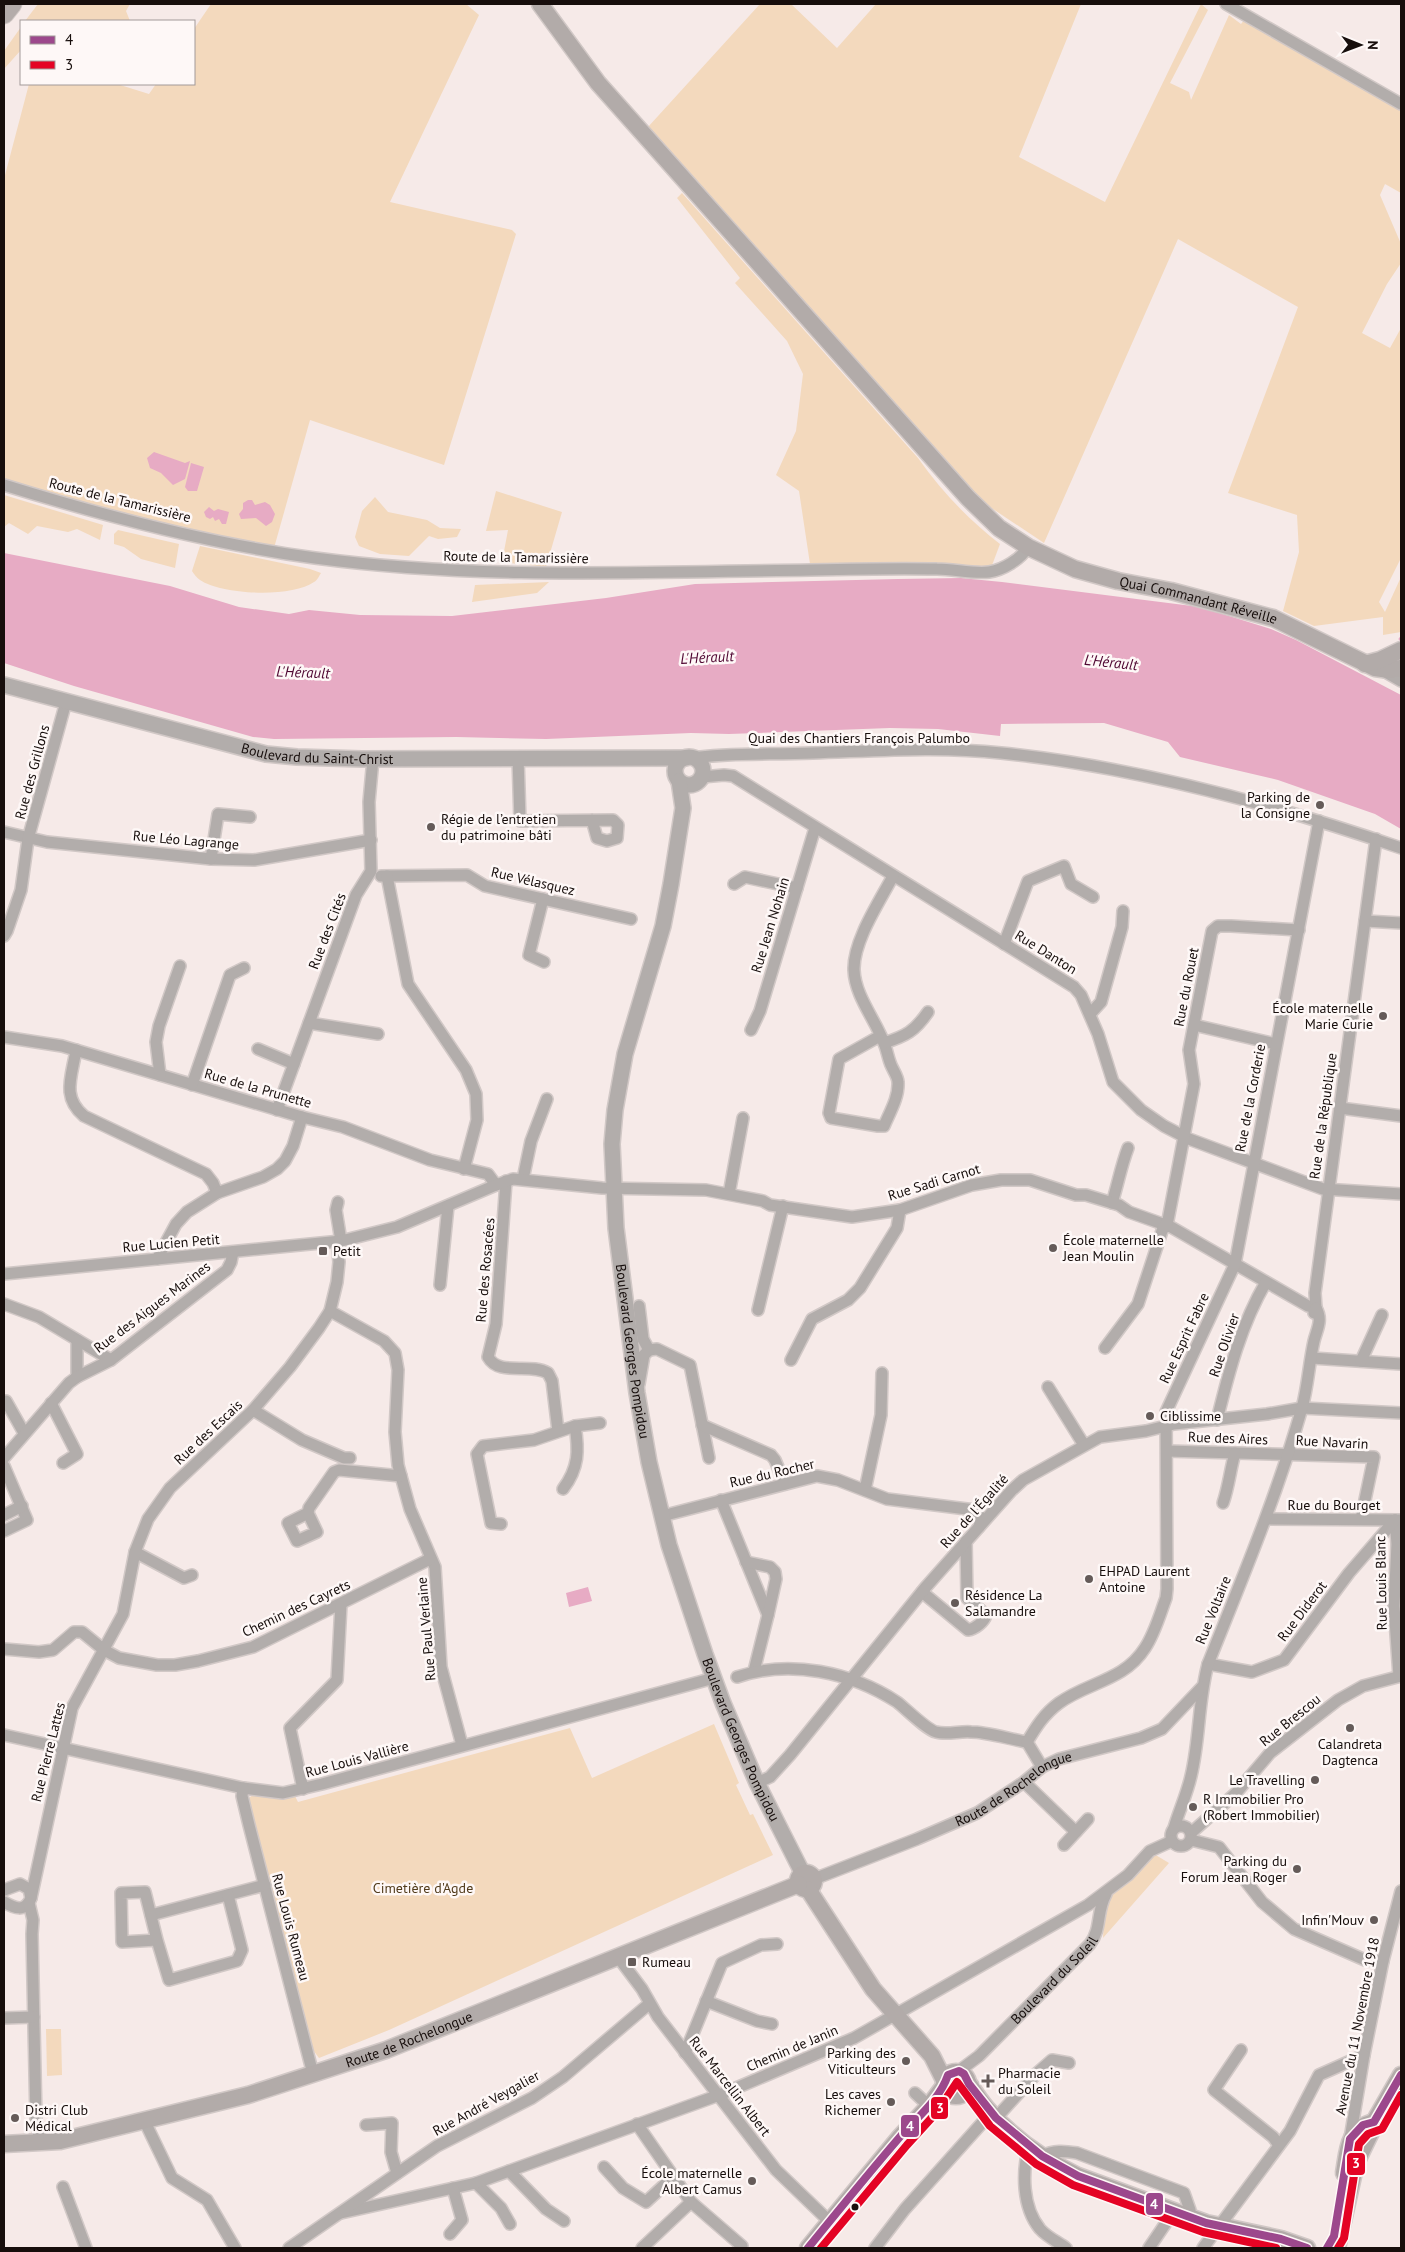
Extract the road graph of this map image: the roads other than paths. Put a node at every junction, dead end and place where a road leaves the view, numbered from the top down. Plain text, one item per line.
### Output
1 (540, 4) edge
2 (1226, 4) edge
3 (1401, 104) edge
4 (4, 485) edge
5 (1028, 547) junction
6 (1401, 650) edge
7 (1366, 664) junction
8 (1390, 671) edge
9 (1401, 682) edge
10 (4, 686) edge
11 (66, 702) junction
12 (640, 757) junction
13 (518, 758) junction
14 (689, 758) junction
15 (373, 759) junction
16 (677, 777) junction
17 (699, 780) junction
18 (683, 808) junction
19 (250, 817) dead end
20 (592, 820) dead end
21 (1319, 821) junction
22 (816, 828) junction
23 (4, 832) edge
24 (28, 839) junction
25 (371, 840) junction
26 (1376, 840) junction
27 (1401, 848) edge
28 (211, 860) junction
29 (369, 876) junction
30 (387, 876) junction
31 (894, 876) junction
32 (734, 884) dead end
33 (797, 888) junction
34 (1093, 897) dead end
35 (543, 899) junction
36 (1123, 911) dead end
37 (631, 919) dead end
38 (1364, 921) junction
39 (1401, 923) edge
40 (1299, 930) junction
41 (4, 936) edge
42 (1004, 944) junction
43 (544, 962) dead end
44 (180, 966) dead end
45 (244, 968) dead end
46 (928, 1012) dead end
47 (1090, 1014) junction
48 (309, 1023) junction
49 (1194, 1025) junction
50 (751, 1030) dead end
51 (378, 1034) dead end
52 (4, 1037) edge
53 (882, 1039) junction
54 (1276, 1044) junction
55 (76, 1050) junction
56 (258, 1050) dead end
57 (294, 1064) junction
58 (160, 1075) junction
59 (192, 1085) junction
60 (547, 1099) dead end
61 (1340, 1108) junction
62 (277, 1110) junction
63 (1401, 1111) edge
64 (1401, 1116) edge
65 (302, 1117) junction
66 (742, 1118) dead end
67 (1183, 1136) junction
68 (1128, 1148) dead end
69 (1253, 1163) junction
70 (464, 1169) junction
71 (523, 1179) junction
72 (501, 1183) junction
73 (613, 1189) junction
74 (1328, 1190) junction
75 (217, 1193) junction
76 (729, 1194) junction
77 (1401, 1194) edge
78 (338, 1202) dead end
79 (1112, 1203) junction
80 (448, 1206) junction
81 (783, 1206) junction
82 (900, 1210) junction
83 (1165, 1224) junction
84 (339, 1241) junction
85 (233, 1252) junction
86 (156, 1259) junction
87 (1235, 1264) junction
88 (4, 1274) edge
89 (1266, 1282) junction
90 (440, 1285) dead end
91 (4, 1304) edge
92 (639, 1306) dead end
93 (1316, 1308) junction
94 (758, 1310) dead end
95 (330, 1311) junction
96 (1382, 1315) dead end
97 (77, 1340) junction
98 (1105, 1348) dead end
99 (649, 1350) junction
100 (1312, 1358) junction
101 (110, 1360) junction
102 (791, 1360) dead end
103 (1361, 1361) junction
104 (1401, 1364) edge
105 (882, 1374) dead end
106 (77, 1377) junction
107 (1048, 1388) dead end
108 (637, 1393) junction
109 (4, 1402) edge
110 (51, 1403) junction
111 (1302, 1408) junction
112 (253, 1410) junction
113 (1401, 1413) edge
114 (9, 1419) edge
115 (1217, 1420) junction
116 (600, 1423) dead end
117 (702, 1425) junction
118 (574, 1426) junction
119 (1166, 1426) junction
120 (558, 1430) junction
121 (24, 1433) junction
122 (1084, 1445) junction
123 (1167, 1451) junction
124 (1234, 1453) junction
125 (1288, 1455) junction
126 (4, 1458) edge
127 (350, 1458) dead end
128 (708, 1458) dead end
129 (63, 1463) dead end
130 (4, 1466) edge
131 (401, 1476) junction
132 (785, 1484) junction
133 (563, 1489) dead end
134 (865, 1490) junction
135 (721, 1500) junction
136 (1000, 1503) junction
137 (1223, 1503) dead end
138 (22, 1506) junction
139 (976, 1510) junction
140 (308, 1513) dead end
141 (4, 1515) edge
142 (662, 1516) junction
143 (1361, 1519) junction
144 (1266, 1520) junction
145 (1398, 1520) edge
146 (502, 1524) dead end
147 (979, 1527) junction
148 (4, 1530) edge
149 (966, 1541) junction
150 (135, 1552) junction
151 (430, 1559) junction
152 (746, 1562) junction
153 (192, 1575) dead end
154 (922, 1592) junction
155 (341, 1604) junction
156 (768, 1615) junction
157 (4, 1650) edge
158 (104, 1650) junction
159 (1208, 1664) junction
160 (754, 1671) junction
161 (1400, 1676) edge
162 (737, 1677) dead end
163 (714, 1678) junction
164 (853, 1680) junction
165 (1202, 1687) junction
166 (4, 1736) edge
167 (1027, 1742) junction
168 (462, 1745) junction
169 (63, 1748) junction
170 (1042, 1767) junction
171 (1024, 1782) junction
172 (758, 1783) junction
173 (243, 1788) junction
174 (303, 1789) junction
175 (1088, 1819) dead end
176 (1174, 1828) junction
177 (1076, 1832) junction
178 (1191, 1836) junction
179 (1172, 1841) junction
180 (1064, 1845) dead end
181 (37, 1867) junction
182 (806, 1881) junction
183 (265, 1885) junction
184 (11, 1887) edge
185 (1108, 1890) junction
186 (1401, 1891) edge
187 (228, 1895) junction
188 (30, 1901) junction
189 (10, 1905) edge
190 (151, 1915) junction
191 (32, 1934) junction
192 (157, 1940) junction
193 (777, 1944) dead end
194 (618, 1957) junction
195 (1383, 1960) junction
196 (706, 2002) junction
197 (649, 2004) junction
198 (895, 2016) junction
199 (34, 2017) junction
200 (4, 2018) edge
201 (772, 2024) dead end
202 (1241, 2050) dead end
203 (685, 2053) junction
204 (1364, 2055) junction
205 (1069, 2063) dead end
206 (313, 2074) junction
207 (1401, 2075) edge
208 (956, 2083) junction
209 (915, 2093) dead end
210 (717, 2095) junction
211 (929, 2106) junction
212 (993, 2115) junction
213 (144, 2120) junction
214 (1374, 2122) junction
215 (637, 2124) junction
216 (366, 2125) dead end
217 (1350, 2139) junction
218 (40, 2143) junction
219 (4, 2144) edge
220 (1279, 2145) junction
221 (1036, 2151) junction
222 (604, 2167) dead end
223 (510, 2171) junction
224 (397, 2173) junction
225 (673, 2177) junction
226 (476, 2183) junction
227 (380, 2185) junction
228 (63, 2187) dead end
229 (453, 2188) junction
230 (691, 2202) junction
231 (386, 2204) junction
232 (342, 2213) junction
233 (1182, 2214) junction
234 (564, 2220) dead end
235 (830, 2222) junction
236 (510, 2224) dead end
237 (1219, 2226) junction
238 (450, 2234) dead end
239 (304, 2244) edge
240 (1291, 2245) edge
241 (86, 2248) edge
242 (235, 2248) edge
243 (289, 2248) edge
244 (642, 2248) edge
245 (740, 2248) edge
246 (808, 2248) edge
247 (875, 2248) edge
248 (1066, 2248) edge
249 (1149, 2248) edge
250 (1203, 2248) edge
251 (1307, 2248) edge
252 (1327, 2248) edge
253 (1337, 2248) edge

1 - 5 main road, Quai Commandant Réveille
2 - 3 street
4 - 5 street, Route de la Tamarissière
5 - 7 main road, Quai Commandant Réveille
6 - 7 main road
6 - 8 street
7 - 8 main road, Quai Commandant Réveille
8 - 9 street
10 - 11 street, Boulevard du Saint-Christ
11 - 15 street, Boulevard du Saint-Christ
11 - 24 street, Rue des Grillons
12 - 13 street, Boulevard du Saint-Christ
12 - 14 street, Boulevard du Saint-Christ
12 - 16 street, Boulevard du Saint-Christ
13 - 15 street, Boulevard du Saint-Christ
13 - 20 street
14 - 16 street
14 - 17 street
14 - 21 street, Quai des Chantiers François Palumbo
15 - 25 street, Rue des Cités
16 - 17 street
16 - 18 street, Boulevard Georges Pompidou
17 - 18 street, Boulevard Georges Pompidou
17 - 22 street, Rue Danton
18 - 73 street, Boulevard Georges Pompidou
19 - 28 street
21 - 26 street, Quai des Chantiers François Palumbo
21 - 40 street, Rue de la Corderie
22 - 31 street, Rue Danton
22 - 33 street, Rue Jean Nohain
23 - 24 street, Rue Léo Lagrange
24 - 28 street, Rue Léo Lagrange
24 - 41 street, Rue des Grillons
25 - 28 street, Rue Léo Lagrange
25 - 29 street, Rue des Cités
26 - 27 street, Quai des Chantiers François Palumbo
26 - 38 street, Rue de la République
29 - 30 street, Rue Vélasquez
29 - 48 street, Rue des Cités
30 - 35 street, Rue Vélasquez
30 - 70 street
31 - 42 street, Rue Danton
31 - 53 street
32 - 33 street
33 - 50 street, Rue Jean Nohain
34 - 42 street
35 - 37 street, Rue Vélasquez
35 - 43 street
36 - 47 street
38 - 39 street
38 - 61 street, Rue de la République
40 - 49 street, Rue du Rouet
40 - 54 street, Rue de la Corderie
42 - 47 street, Rue Danton
44 - 58 street
45 - 59 street
46 - 53 street
47 - 67 street, Rue Danton
48 - 51 street
48 - 57 street, Rue des Cités
49 - 54 street
49 - 67 street, Rue du Rouet
52 - 55 street, Rue de la Prunette
53 - 53 street
54 - 69 street, Rue de la Corderie
55 - 58 street, Rue de la Prunette
55 - 75 street
56 - 57 street
57 - 62 street, Rue des Cités
58 - 59 street, Rue de la Prunette
59 - 62 street, Rue de la Prunette
60 - 71 street
61 - 64 street
61 - 74 street, Rue de la République
62 - 65 street, Rue de la Prunette
63 - 64 street
65 - 70 street, Rue de la Prunette
65 - 75 street
66 - 76 street
67 - 69 street, Rue Danton
67 - 83 street, Rue du Rouet
68 - 79 street
69 - 74 street, Rue Danton
69 - 87 street, Rue de la Corderie
70 - 72 street, Rue de la Prunette
71 - 72 street, Rue Sadi Carnot
71 - 73 street, Rue Sadi Carnot
72 - 80 street, Rue Lucien Petit
72 - 120 street, Rue des Rosacées
73 - 76 street, Rue Sadi Carnot
73 - 108 street, Boulevard Georges Pompidou
74 - 77 street, Rue Danton
74 - 93 street, Rue de la République
75 - 86 street
76 - 81 street, Rue Sadi Carnot
78 - 84 street
79 - 82 street, Rue Sadi Carnot
79 - 83 street, Rue Sadi Carnot
80 - 84 street, Rue Lucien Petit
80 - 90 street
81 - 82 street, Rue Sadi Carnot
81 - 94 street
82 - 102 street
83 - 87 street, Rue Sadi Carnot
83 - 98 street, Rue du Rouet
84 - 85 street, Rue Lucien Petit
84 - 95 street, Rue des Escais
85 - 86 street, Rue Lucien Petit
85 - 101 street, Rue des Aigues Marines
86 - 88 street, Rue Lucien Petit
87 - 89 street, Rue Sadi Carnot
87 - 119 street, Rue Esprit Fabre
89 - 93 street, Rue Sadi Carnot
89 - 115 street, Rue Olivier
91 - 97 street
92 - 99 street
93 - 100 street, Rue de la République
95 - 112 street, Rue des Escais
95 - 131 street, Rue Paul Verlaine
96 - 103 street
97 - 101 street
97 - 106 street, Rue des Aigues Marines
99 - 108 street
99 - 117 street
100 - 103 street
100 - 111 street, Rue de la République
101 - 106 street, Rue des Aigues Marines
103 - 104 street
105 - 134 street
106 - 110 street, Rue des Aigues Marines
107 - 122 street
108 - 142 street, Boulevard Georges Pompidou
109 - 114 street
110 - 121 street, Rue des Aigues Marines
110 - 129 street
111 - 113 street, Rue de l'Égalité
111 - 115 street, Rue de l'Égalité
111 - 125 street, Rue Voltaire
112 - 127 street
112 - 150 street, Rue des Escais
114 - 121 street
115 - 119 street, Rue de l'Égalité
116 - 118 street
117 - 128 street
117 - 132 street
118 - 120 street
118 - 133 street
119 - 122 street, Rue de l'Égalité
119 - 123 street, Rue Esprit Fabre
120 - 146 street
121 - 126 street, Rue des Aigues Marines
122 - 136 street, Rue de l'Égalité
123 - 124 street, Rue des Aires
123 - 167 street, Rue Esprit Fabre
124 - 125 street, Rue des Aires
124 - 137 street
125 - 143 street, Rue Navarin
125 - 144 street, Rue Voltaire
130 - 138 street
131 - 140 street
131 - 151 street, Rue Paul Verlaine
132 - 134 street, Rue du Rocher
132 - 135 street, Rue du Rocher
134 - 139 street, Rue du Rocher
135 - 142 street, Rue du Rocher
135 - 152 street
136 - 139 street, Rue du Rocher
136 - 147 street, Rue de l'Égalité
138 - 141 street
138 - 148 street
139 - 147 street
142 - 163 street, Boulevard Georges Pompidou
143 - 144 street, Rue du Bourget
143 - 145 street, Rue du Bourget
144 - 159 street, Rue Voltaire
145 - 159 street, Rue Diderot
145 - 161 street, Rue Louis Blanc
147 - 149 street, Rue de l'Égalité
149 - 154 street, Rue de l'Égalité
149 - 154 street
150 - 153 street
150 - 158 street, Rue des Escais
151 - 155 street, Chemin des Cayrets
151 - 168 street, Rue Paul Verlaine
152 - 156 street
152 - 156 street
154 - 164 street, Rue de l'Égalité
155 - 158 street, Chemin des Cayrets
155 - 174 street
156 - 160 street
157 - 158 street, Chemin des Cayrets
158 - 169 street, Rue Pierre Lattes
159 - 165 street, Rue Voltaire
160 - 162 street
160 - 164 street
161 - 178 street, Rue Brescou
163 - 168 street, Rue Louis Vallière
163 - 172 street, Boulevard Georges Pompidou
164 - 167 street
164 - 172 street, Rue de l'Égalité
165 - 170 street, Route de Rochelongue
165 - 176 street, Rue Voltaire
166 - 169 street, Rue Louis Vallière
167 - 170 street
168 - 174 street, Rue Louis Vallière
169 - 173 street, Rue Louis Vallière
169 - 181 street, Rue Pierre Lattes
170 - 171 street, Route de Rochelongue
171 - 177 street
171 - 182 street, Route de Rochelongue
172 - 182 street, Boulevard Georges Pompidou
173 - 174 street, Rue Louis Vallière
173 - 183 street, Rue Louis Rumeau
175 - 177 street
176 - 178 street
176 - 179 street
177 - 180 street
178 - 179 street
178 - 195 street
179 - 185 street, Chemin de Janin
181 - 184 street
181 - 188 street, Rue Pierre Lattes
182 - 194 main road, Route de Rochelongue
182 - 198 main road, Boulevard Georges Pompidou
183 - 187 street
183 - 206 street, Rue Louis Rumeau
184 - 188 street
184 - 189 street
185 - 198 street, Chemin de Janin
185 - 208 street, Boulevard du Soleil
186 - 195 street, Avenue du 11 Novembre 1918
187 - 190 street
187 - 192 street
188 - 189 street
188 - 191 street, Rue Pierre Lattes
189 - 191 street, Rue Pierre Lattes
190 - 192 street
190 - 192 street
191 - 199 street, Rue Pierre Lattes
193 - 196 street
194 - 197 street, Rue Marcellin Albert
194 - 206 main road, Route de Rochelongue
195 - 204 street, Avenue du 11 Novembre 1918
196 - 201 street
196 - 203 street
197 - 203 street, Rue Marcellin Albert
197 - 224 street, Rue André Veygalier
198 - 208 main road, Boulevard Georges Pompidou
198 - 210 street, Chemin de Janin
199 - 200 street
199 - 218 street, Rue Pierre Lattes
202 - 220 street
203 - 210 street, Rue Marcellin Albert
204 - 217 street, Avenue du 11 Novembre 1918
204 - 220 street
205 - 212 street
206 - 213 main road, Route de Rochelongue
207 - 214 main road
208 - 211 main road, Boulevard du Soleil
208 - 212 main road, Boulevard Georges Pompidou
209 - 211 street
210 - 215 street, Chemin de Janin
210 - 235 street, Rue Marcellin Albert
211 - 235 main road, Boulevard du Soleil
212 - 221 main road, Boulevard Georges Pompidou
212 - 247 street
213 - 218 main road, Route de Rochelongue
213 - 242 street
214 - 217 main road
214 - 253 main road
215 - 223 street, Chemin de Janin
215 - 225 street
216 - 224 street
217 - 252 main road
218 - 219 main road, Route de Rochelongue
220 - 237 street
221 - 233 main road, Boulevard Georges Pompidou
221 - 248 street
222 - 225 street
223 - 226 street, Chemin de Janin
223 - 234 street
224 - 227 street, Rue André Veygalier
225 - 230 street
226 - 229 street, Chemin de Janin
226 - 236 street
227 - 231 street
227 - 232 street, Chemin de Janin
228 - 241 street
229 - 231 street, Chemin de Janin
229 - 238 street
230 - 244 street
230 - 245 street
231 - 232 street, Chemin de Janin
232 - 239 street, Chemin de Janin
233 - 237 main road, Boulevard Georges Pompidou
233 - 249 street
235 - 246 main road, Boulevard du Soleil
237 - 240 main road, Boulevard Georges Pompidou
237 - 250 street
239 - 243 street, Chemin de Janin
240 - 251 main road, Boulevard Georges Pompidou

